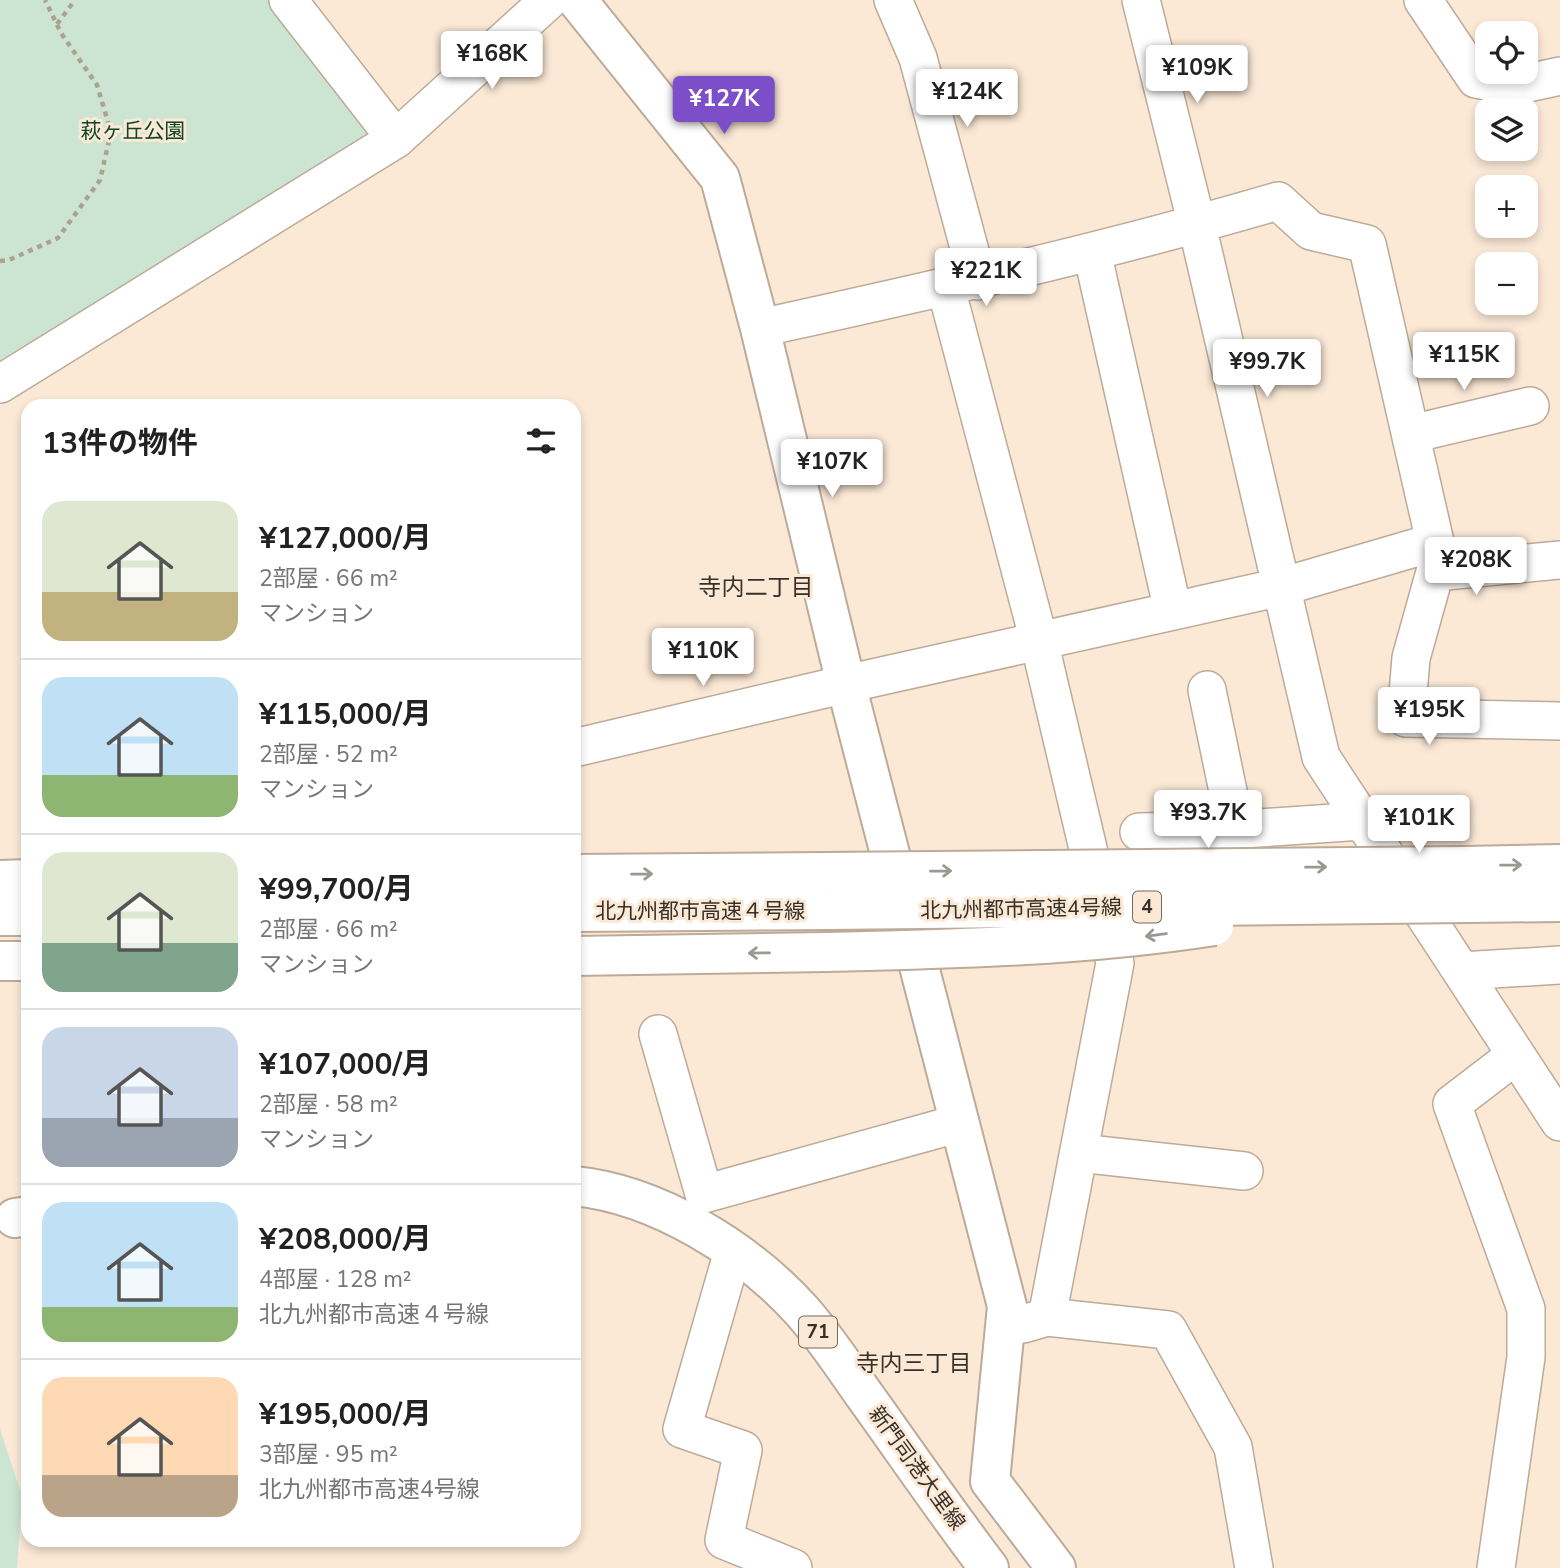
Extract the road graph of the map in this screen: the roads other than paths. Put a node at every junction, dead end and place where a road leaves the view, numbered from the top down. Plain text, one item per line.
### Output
1 (288, 0) edge
2 (549, 0) edge
3 (577, 0) edge
4 (893, 0) edge
5 (1141, 0) edge
6 (1423, 0) edge
7 (1560, 76) edge
8 (396, 139) junction
9 (1197, 225) junction
10 (1092, 251) junction
11 (962, 284) junction
12 (760, 328) junction
13 (0, 384) edge
14 (1531, 405) dead end
15 (1411, 434) junction
16 (1560, 560) edge
17 (1281, 587) junction
18 (1173, 611) junction
19 (1039, 641) junction
20 (846, 684) junction
21 (1207, 690) dead end
22 (1560, 720) edge
23 (581, 746) edge
24 (1362, 821) junction
25 (1229, 830) junction
26 (1139, 832) dead end
27 (0, 857) edge
28 (21, 857) edge
29 (1560, 864) edge
30 (824, 872) joint
31 (581, 874) edge
32 (0, 880) edge
33 (21, 880) edge
34 (1560, 902) edge
35 (1344, 905) junction
36 (826, 910) joint
37 (581, 912) edge
38 (0, 916) edge
39 (21, 916) edge
40 (581, 956) edge
41 (0, 961) edge
42 (21, 961) edge
43 (1560, 965) edge
44 (1461, 971) junction
45 (658, 1034) dead end
46 (1516, 1055) junction
47 (1560, 1122) edge
48 (960, 1123) junction
49 (1079, 1153) junction
50 (1244, 1171) dead end
51 (581, 1188) edge
52 (733, 1251) junction
53 (1046, 1317) junction
54 (1005, 1328) junction
55 (793, 1568) edge
56 (989, 1568) edge
57 (1056, 1568) edge
58 (1254, 1568) edge
59 (1496, 1568) edge

1 - 8 street
2 - 8 street
3 - 12 main road
4 - 11 street
5 - 9 street
6 - 7 street
8 - 13 street
9 - 10 street
9 - 15 street
9 - 17 street
10 - 11 street
10 - 18 street
11 - 12 street
11 - 19 street
12 - 20 main road
14 - 15 street
15 - 17 street
16 - 22 street
17 - 18 street
17 - 24 street
18 - 19 street
19 - 20 street
19 - 49 street
20 - 23 street
20 - 48 main road
21 - 25 street
24 - 25 street
24 - 44 street
25 - 26 street
27 - 28 main road
30 -> 29 main road, 北九州都市高速4号線 / 4, bridge
31 -> 30 main road, 北九州都市高速４号線 / 4
32 - 33 main road
34 - 35 main road, 北九州都市高速4号線 / 4, bridge
35 - 36 main road, 北九州都市高速4号線 / 4, bridge
35 -> 40 main road, bridge
36 - 37 main road, 北九州都市高速４号線 / 4
38 - 39 main road
41 - 42 main road
43 - 44 street
44 - 46 street
45 - 48 street
46 - 47 street
46 - 59 street
48 - 54 main road
49 - 50 street
49 - 53 street
51 - 52 main road, 新門司港大里線 / 71
52 - 55 street
52 - 56 main road, 新門司港大里線 / 71
53 - 54 street
53 - 58 street
54 - 57 main road

